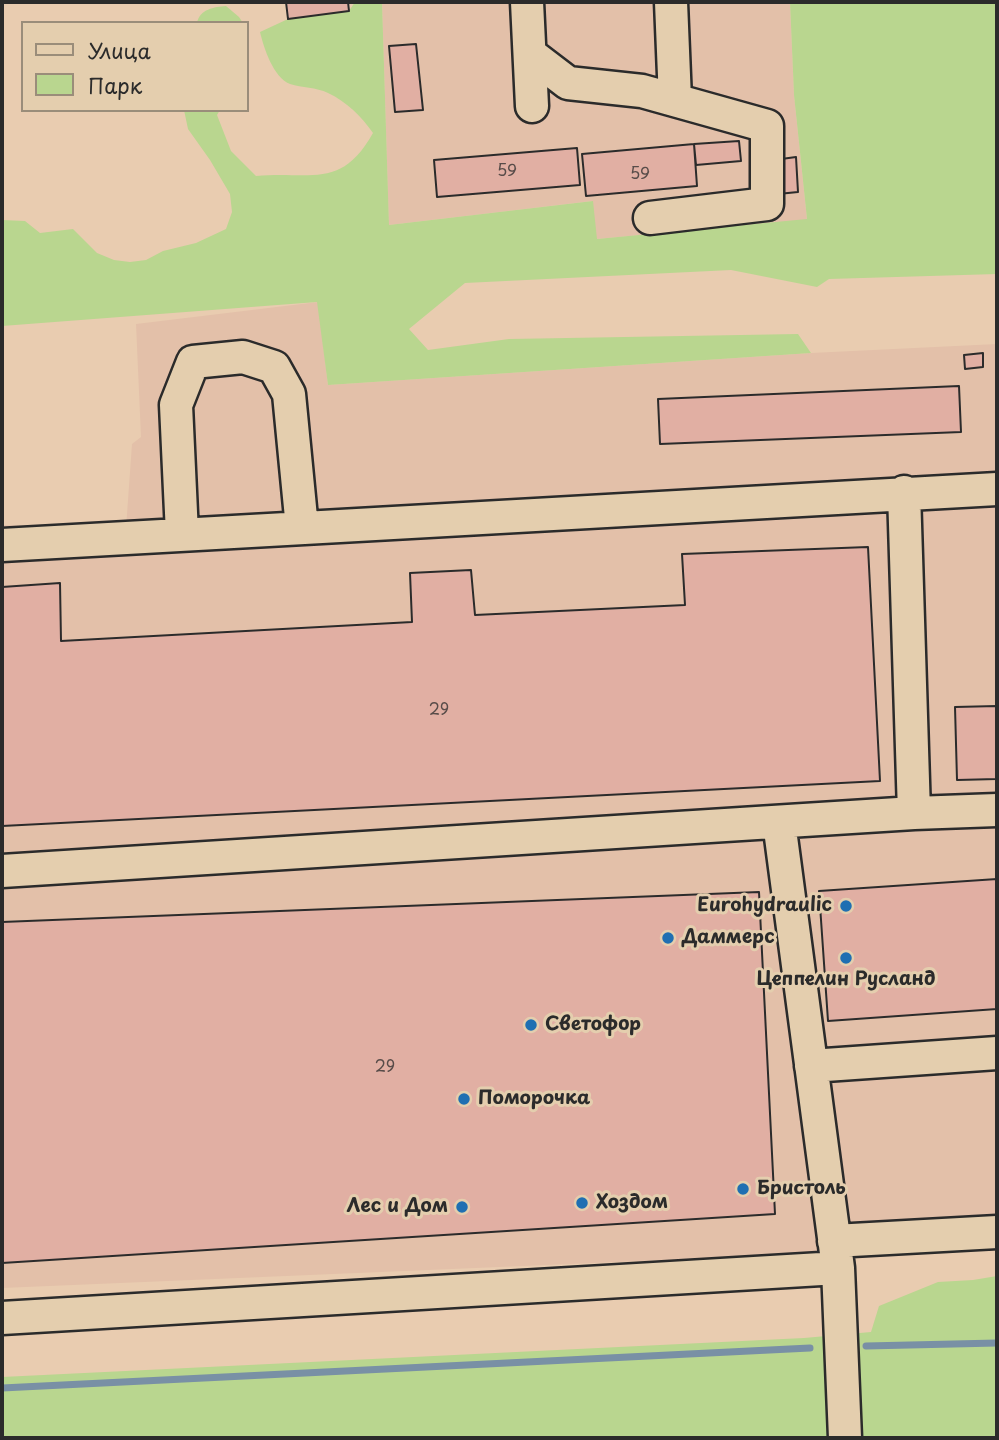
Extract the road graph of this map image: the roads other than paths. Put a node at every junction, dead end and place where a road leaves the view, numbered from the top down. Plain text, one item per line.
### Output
1 (527, 2) edge
2 (671, 2) edge
3 (530, 54) junction
4 (675, 100) junction
5 (532, 106) dead end
6 (650, 218) dead end
7 (997, 489) edge
8 (904, 492) junction
9 (302, 527) junction
10 (182, 534) junction
11 (2, 545) edge
12 (997, 810) edge
13 (914, 813) junction
14 (779, 822) junction
15 (2, 871) edge
16 (997, 1053) edge
17 (811, 1066) junction
18 (997, 1232) edge
19 (836, 1254) junction
20 (2, 1318) edge
21 (845, 1438) edge

1 - 3 lane
2 - 4 lane
3 - 4 lane
3 - 5 lane
4 - 6 lane
7 - 8 lane
8 - 9 lane
8 - 13 lane
9 - 10 lane
9 - 10 lane
10 - 11 lane
12 - 13 lane
13 - 14 lane
14 - 15 lane
14 - 17 lane
16 - 17 lane
17 - 19 lane
18 - 19 lane
19 - 20 lane
19 - 21 lane

